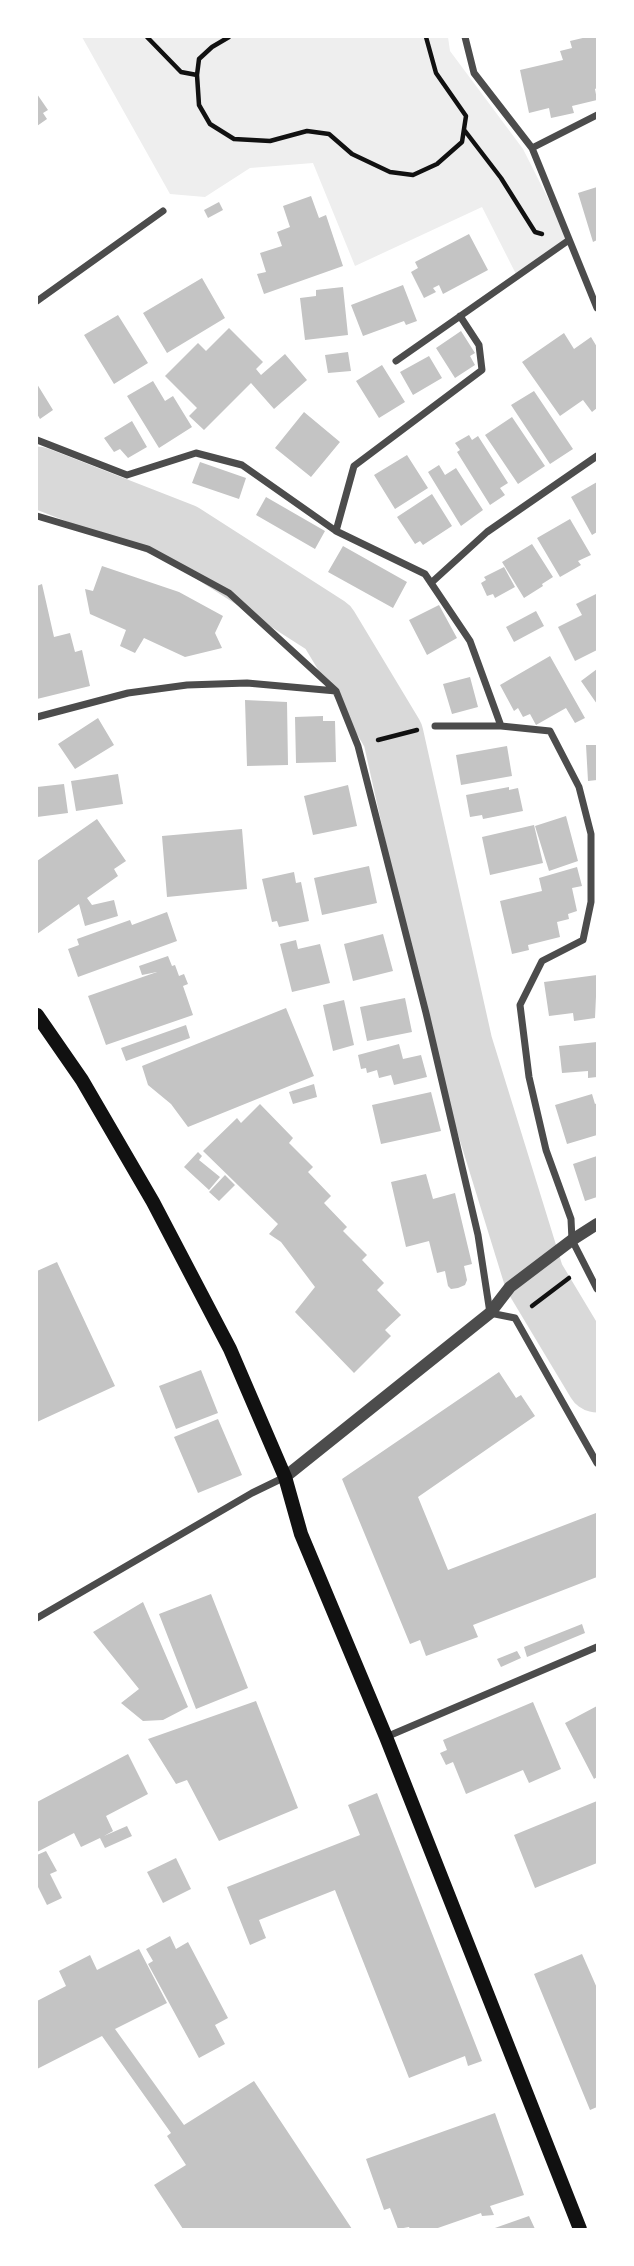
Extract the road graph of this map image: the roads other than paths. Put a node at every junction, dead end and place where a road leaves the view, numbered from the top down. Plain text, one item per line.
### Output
1 (465, 37) edge
2 (597, 115) edge
3 (531, 148) junction
4 (163, 211) dead end
5 (569, 240) junction
6 (37, 301) edge
7 (597, 308) edge
8 (460, 316) junction
9 (396, 360) dead end
10 (37, 440) edge
11 (597, 456) edge
12 (37, 516) edge
13 (336, 531) junction
14 (431, 583) junction
15 (336, 691) junction
16 (37, 717) edge
17 (435, 726) road end
18 (501, 726) junction
19 (37, 1015) edge
20 (597, 1224) edge
21 (572, 1240) junction
22 (597, 1289) edge
23 (490, 1313) junction
24 (597, 1463) edge
25 (285, 1477) junction
26 (37, 1618) edge
27 (595, 1652) edge
28 (386, 1738) junction
29 (580, 2229) edge

1 - 3 street
2 - 3 street
3 - 5 street
4 - 6 street
5 - 7 street
5 - 8 street
8 - 9 street
8 - 13 street
10 - 13 street
11 - 14 street
12 - 15 street
13 - 14 street
14 - 18 street
15 - 16 street
15 - 23 street
17 - 18 street
18 - 21 street
19 - 25 main road
20 - 21 street
21 - 22 street
21 - 23 street
23 - 24 street
23 - 25 street
25 - 26 street
25 - 28 main road
27 - 28 street
28 - 29 main road

